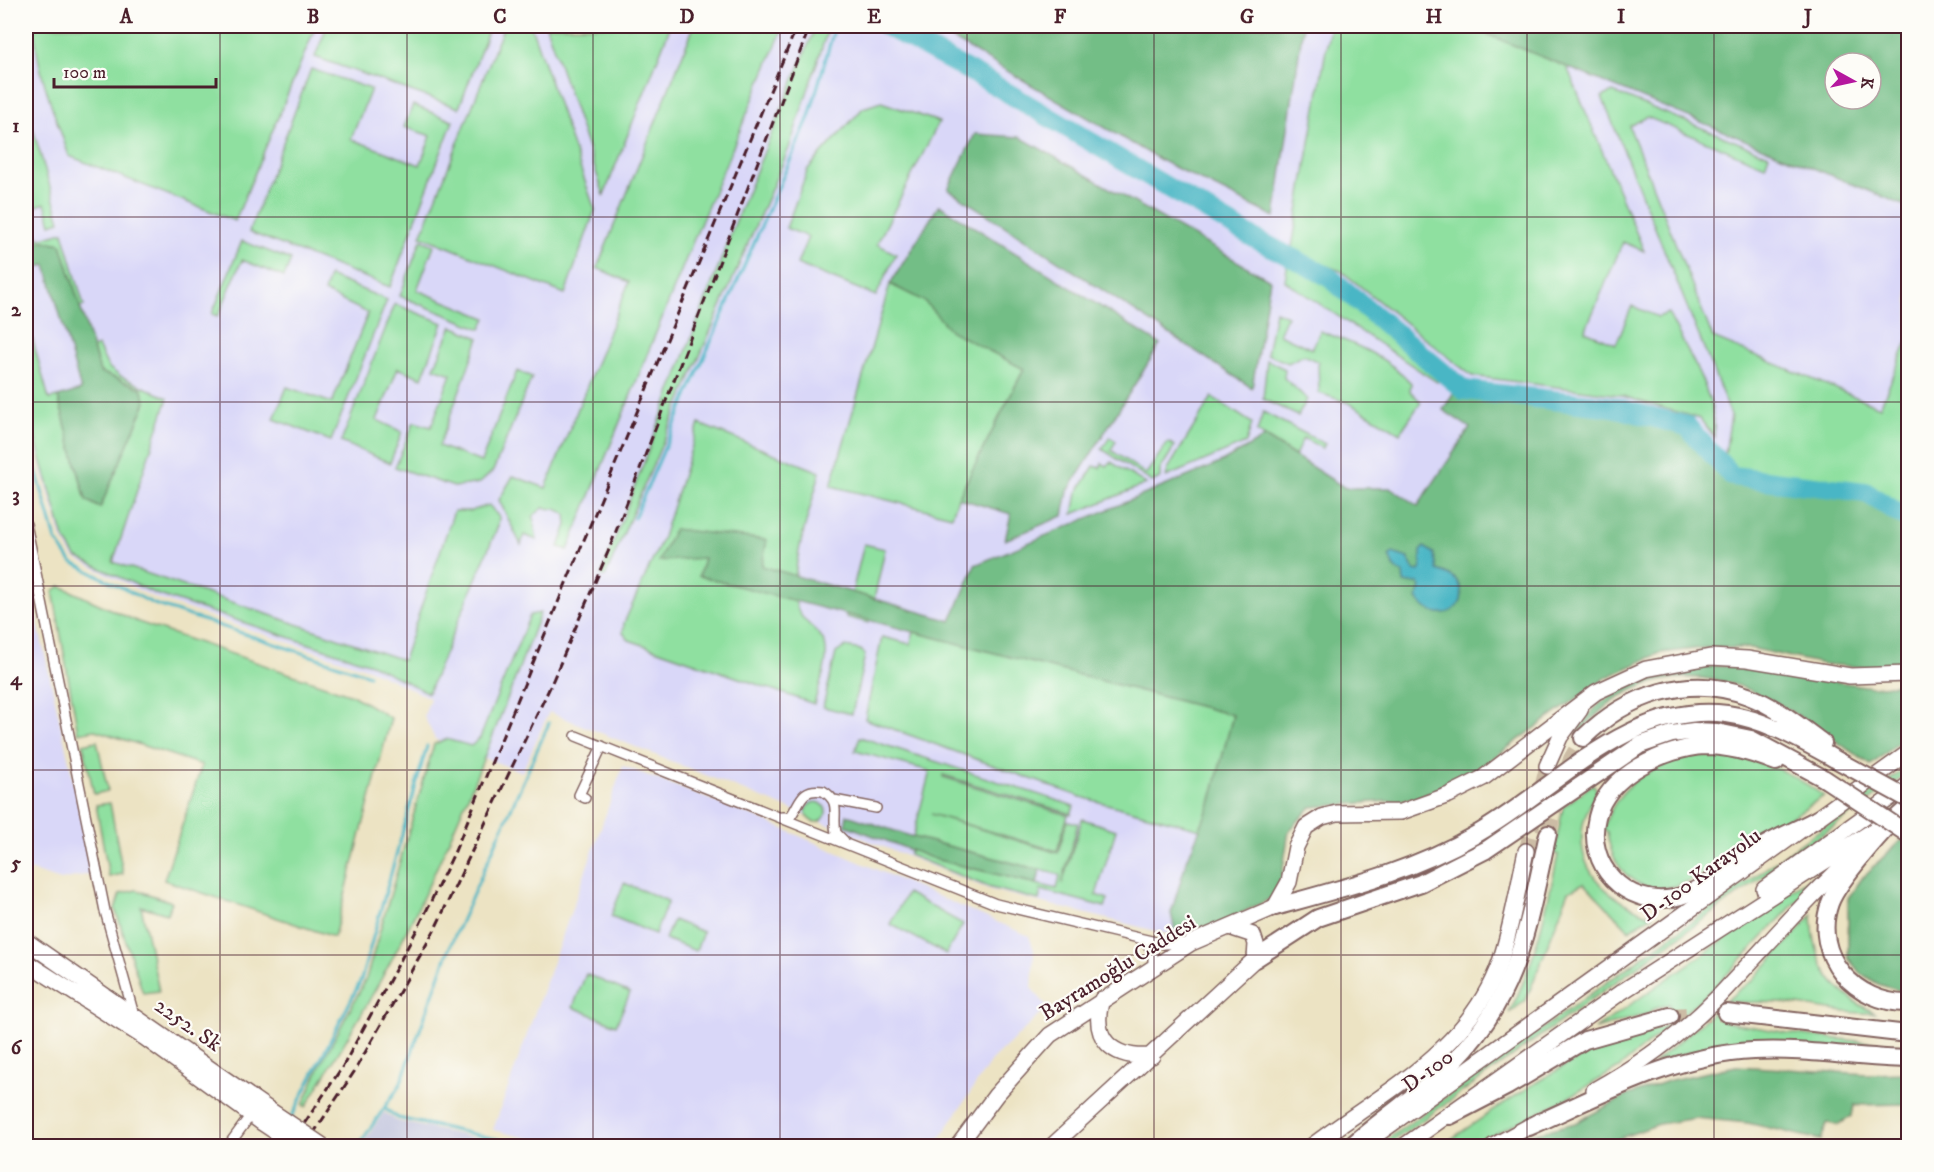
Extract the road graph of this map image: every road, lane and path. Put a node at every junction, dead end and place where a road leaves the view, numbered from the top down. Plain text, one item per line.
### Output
1 (26, 524) edge
2 (1908, 674) edge
3 (1596, 692) junction
4 (576, 736) dead end
5 (1584, 738) tunnel mouth
6 (602, 746) junction
7 (1908, 753) edge
8 (1837, 756) junction
9 (1547, 766) tunnel mouth
10 (1825, 779) junction
11 (1908, 785) edge
12 (585, 798) dead end
13 (834, 800) junction
14 (876, 808) dead end
15 (1908, 808) edge
16 (780, 816) junction
17 (1817, 819) junction
18 (1548, 834) tunnel mouth
19 (1908, 834) edge
20 (857, 849) junction
21 (1526, 851) tunnel mouth
22 (1275, 907) junction
23 (1229, 927) junction
24 (1138, 938) junction
25 (26, 941) edge
26 (1191, 943) junction
27 (1255, 959) junction
28 (26, 962) edge
29 (1153, 966) junction
30 (1620, 993) junction
31 (1102, 999) junction
32 (1908, 1003) edge
33 (1726, 1013) tunnel mouth
34 (134, 1015) junction
35 (1670, 1016) tunnel mouth
36 (1521, 1032) joint
37 (1908, 1034) edge
38 (1152, 1056) junction
39 (1908, 1059) edge
40 (260, 1112) junction
41 (1450, 1116) junction
42 (1529, 1127) junction
43 (228, 1146) edge
44 (297, 1146) edge
45 (323, 1146) edge
46 (958, 1146) edge
47 (1052, 1146) edge
48 (1312, 1146) edge
49 (1351, 1146) edge
50 (1361, 1146) edge
51 (1404, 1146) edge
52 (1493, 1146) edge

1 - 34 street
2 - 3 main road
3 - 9 main road
3 - 22 main road
4 - 6 street
5 - 8 highway
6 - 12 street
6 - 16 street
7 - 17 main road, D-100 Karayolu / D-100
8 - 15 highway, bridge
8 - 22 highway
10 - 15 highway, bridge
10 - 17 highway
10 - 19 highway, bridge
10 - 27 highway
11 - 30 main road
13 - 14 street
13 - 16 street
13 - 20 street
15 - 30 main road
15 - 32 highway
15 - 42 main road
16 - 20 street
17 - 36 main road, D-100 Karayolu / D-100
18 - 49 highway
20 - 24 street
21 - 48 main road
22 - 23 main road, Bayramoğlu Caddesi
23 - 26 main road, Bayramoğlu Caddesi
23 - 27 main road
24 - 26 street
24 - 29 street
25 - 34 main road, 2252. Sk
26 - 29 main road, Bayramoğlu Caddesi
27 - 38 main road
28 - 40 main road, 2252. Sk
29 - 31 main road, Bayramoğlu Caddesi
30 - 41 main road
31 - 38 main road
31 - 46 main road, Bayramoğlu Caddesi
33 - 37 highway
34 - 40 main road, 2252. Sk
35 - 41 highway
36 - 50 main road, D-100 / D-100
38 - 47 main road
39 - 42 highway
40 - 43 street
40 - 44 main road, 2252. Sk, bridge
40 - 45 main road, 2252. Sk, bridge
41 - 51 main road
42 - 52 main road

